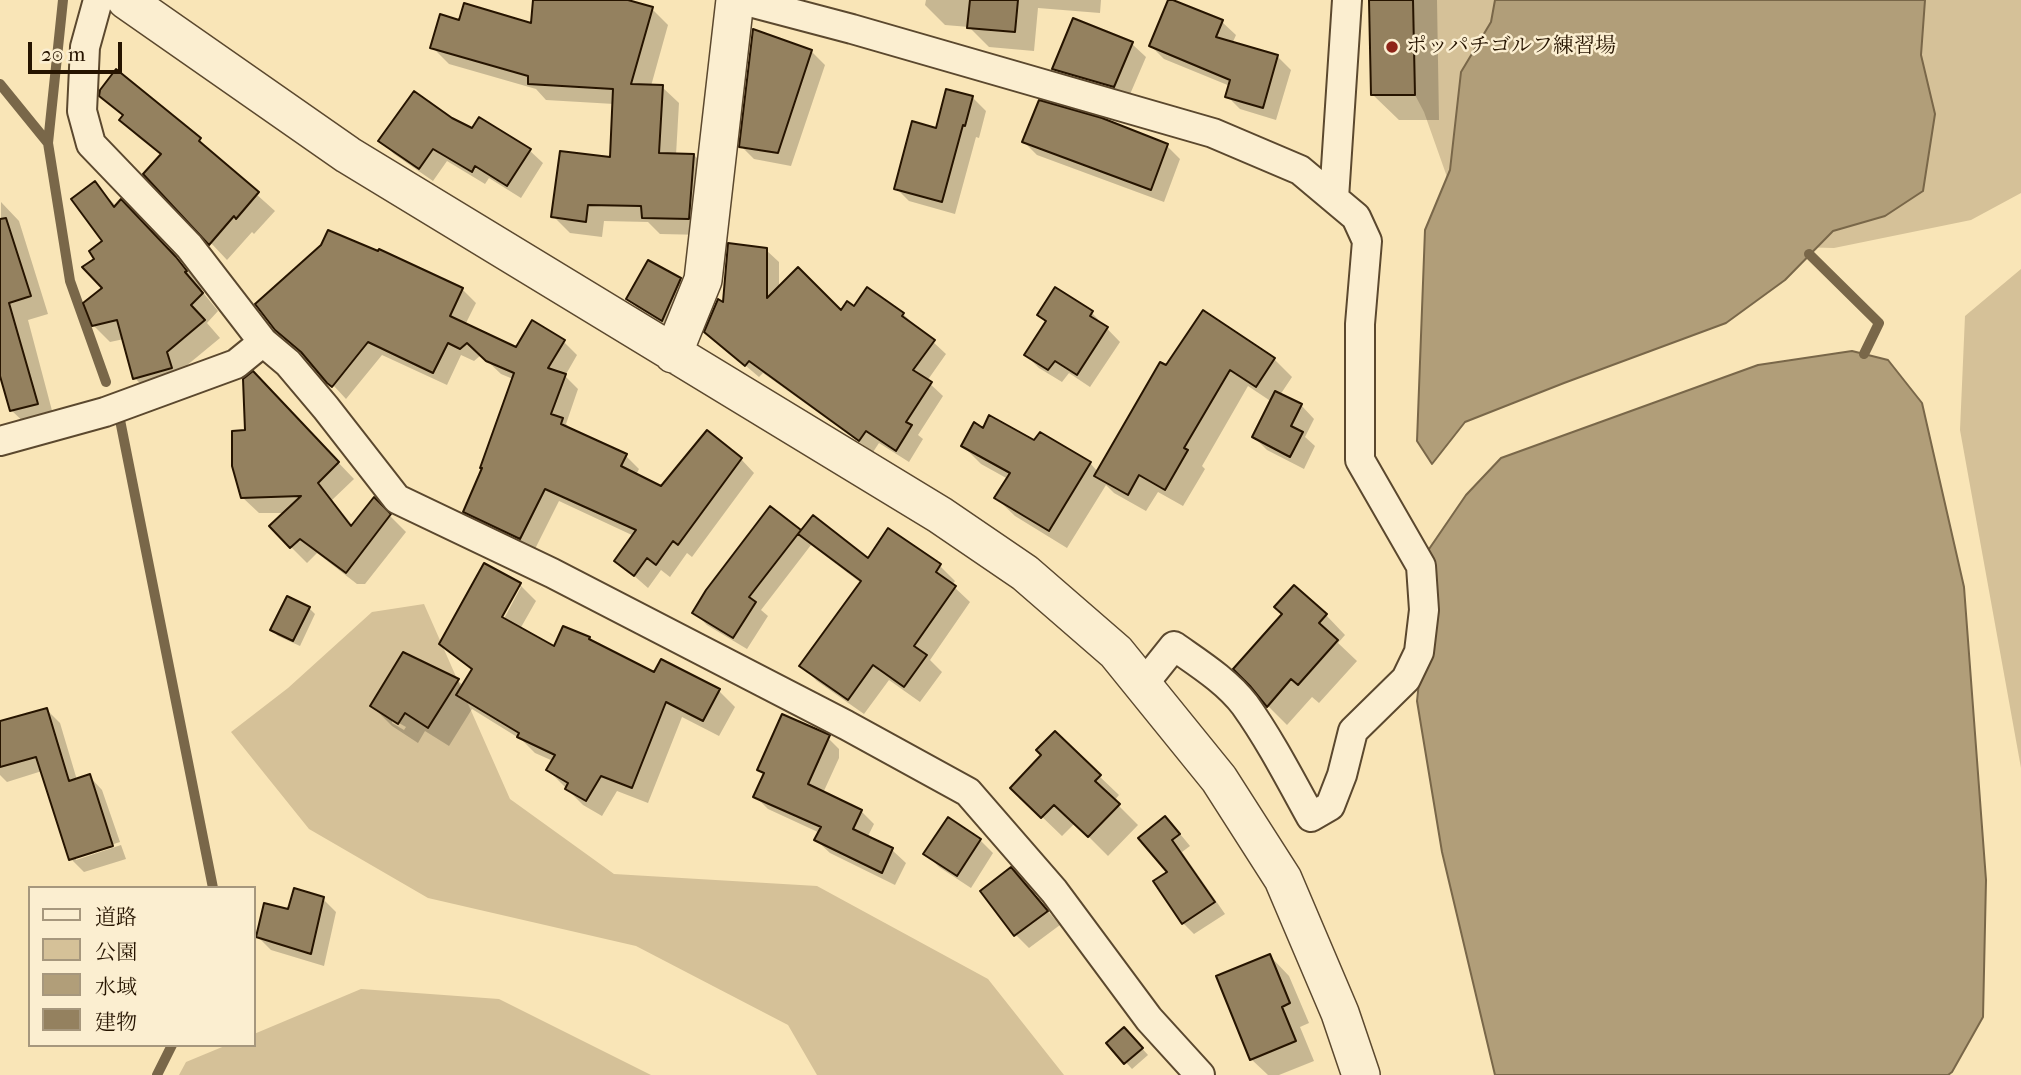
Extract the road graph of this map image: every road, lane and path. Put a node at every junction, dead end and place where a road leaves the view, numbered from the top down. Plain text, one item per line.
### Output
1 (98, 0) edge
2 (126, 0) edge
3 (735, 0) edge
4 (741, 0) edge
5 (1347, 0) edge
6 (1334, 198) junction
7 (263, 342) junction
8 (673, 354) junction
9 (0, 441) edge
10 (1142, 686) junction
11 (1200, 1075) edge
12 (1361, 1075) edge

1 - 7 street
2 - 8 street
3 - 8 street
4 - 6 street
5 - 6 street
6 - 10 street
7 - 9 street
7 - 11 street
8 - 10 street
10 - 12 street

